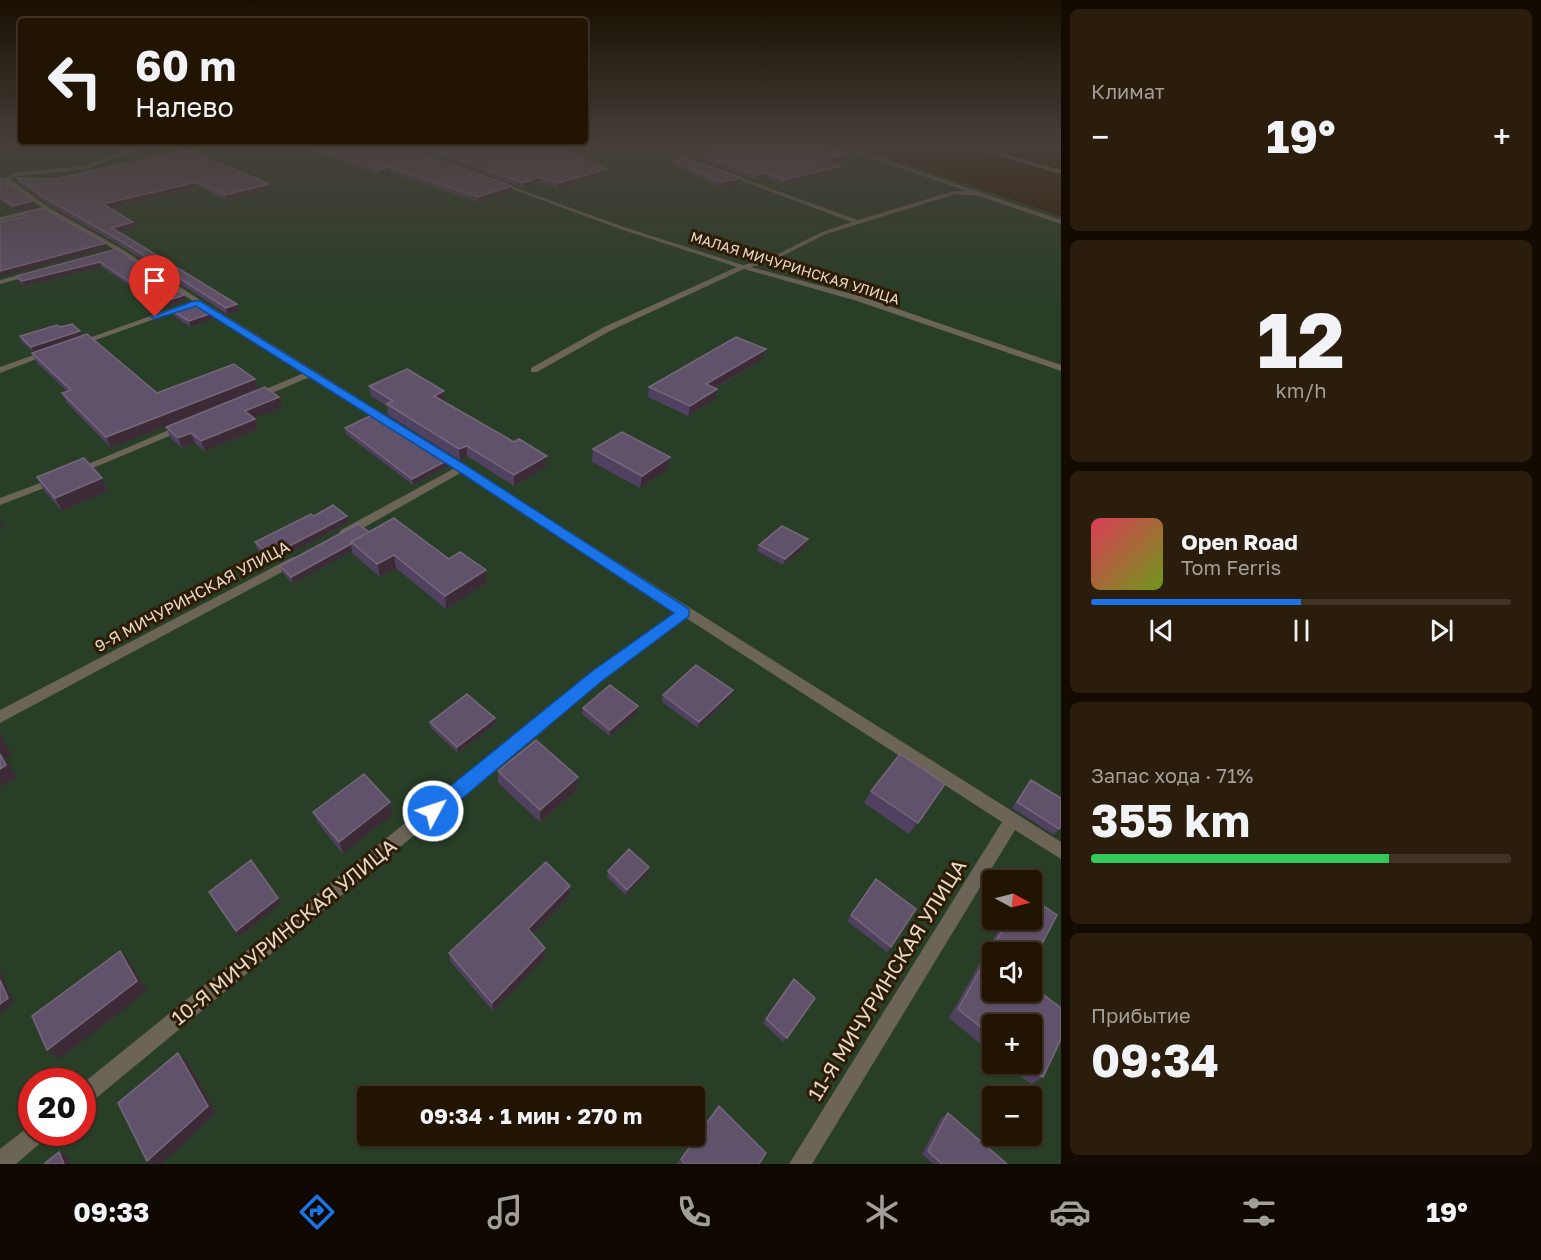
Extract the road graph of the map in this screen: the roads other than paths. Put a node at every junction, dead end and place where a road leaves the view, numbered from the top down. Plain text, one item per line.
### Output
1 (30, 196) edge
2 (535, 196) edge
3 (789, 196) edge
4 (943, 196) edge
5 (987, 196) edge
6 (46, 208) junction
7 (0, 219) edge
8 (1061, 222) edge
9 (860, 223) junction
10 (120, 250) junction
11 (109, 253) edge
12 (743, 267) junction
13 (35, 273) edge
14 (0, 282) edge
15 (197, 302) junction
16 (65, 348) edge
17 (54, 351) edge
18 (1061, 368) edge
19 (0, 370) edge
20 (534, 370) dead end
21 (312, 374) junction
22 (246, 401) edge
23 (192, 424) edge
24 (462, 468) junction
25 (0, 502) edge
26 (331, 541) edge
27 (300, 557) edge
28 (684, 613) junction
29 (0, 717) edge
30 (1012, 820) junction
31 (1061, 851) edge
32 (96, 1085) edge
33 (21, 1146) edge
34 (0, 1163) edge
35 (800, 1164) edge

1 - 6 lane
2 - 12 lane, МАЛАЯ МИЧУРИНСКАЯ УЛИЦА
3 - 9 lane
4 - 9 lane
5 - 8 lane
6 - 7 lane
6 - 10 lane
9 - 12 lane
10 - 11 lane
10 - 15 lane
12 - 18 lane, МАЛАЯ МИЧУРИНСКАЯ УЛИЦА
12 - 20 lane
13 - 14 lane
15 - 16 lane
15 - 21 lane
17 - 19 lane
21 - 22 lane
21 - 24 lane
23 - 25 lane
24 - 26 lane
24 - 28 lane
27 - 29 lane, 9-Я МИЧУРИНСКАЯ УЛИЦА
28 - 30 lane
28 - 32 lane, 10-Я МИЧУРИНСКАЯ УЛИЦА
30 - 31 lane
30 - 35 lane, 11-Я МИЧУРИНСКАЯ УЛИЦА
33 - 34 lane

